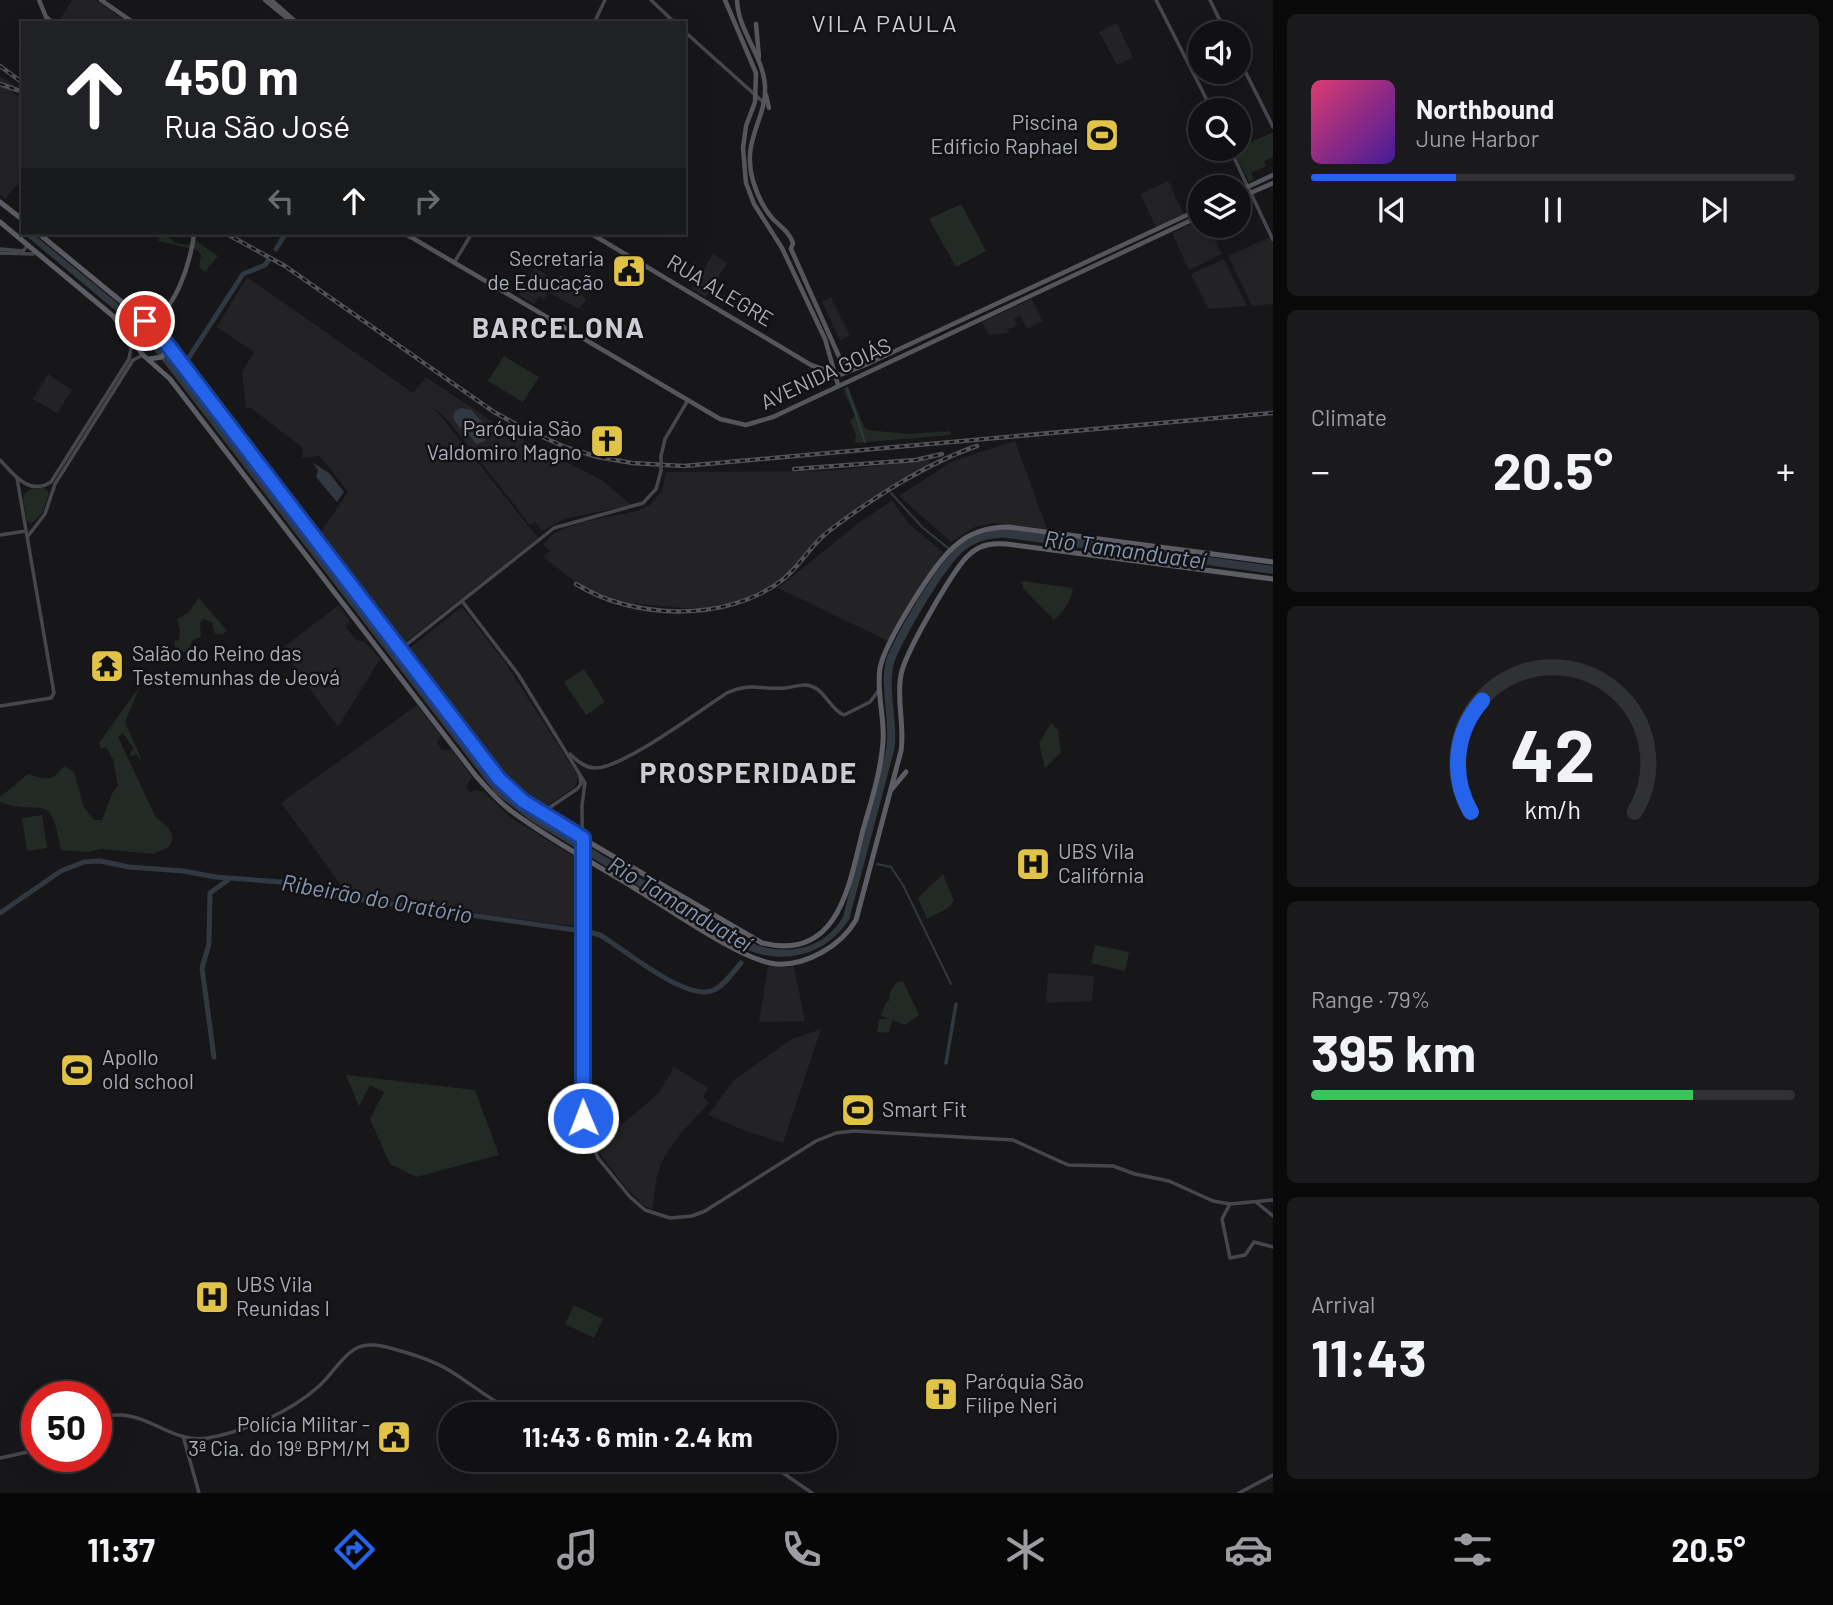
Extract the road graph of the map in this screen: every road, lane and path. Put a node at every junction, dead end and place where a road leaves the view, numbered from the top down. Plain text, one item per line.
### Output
1 (39, 0) edge
2 (101, 0) edge
3 (265, 0) edge
4 (271, 0) edge
5 (605, 0) edge
6 (650, 0) edge
7 (725, 0) edge
8 (736, 0) edge
9 (1156, 0) edge
10 (1210, 0) edge
11 (51, 21) edge
12 (131, 21) edge
13 (293, 21) edge
14 (295, 21) edge
15 (595, 21) edge
16 (673, 21) edge
17 (1220, 21) edge
18 (756, 24) dead end
19 (686, 33) edge
20 (759, 58) junction
21 (1251, 83) edge
22 (765, 91) junction
23 (755, 97) junction
24 (1206, 98) edge
25 (762, 102) junction
26 (769, 108) dead end
27 (1273, 127) edge
28 (1273, 175) edge
29 (1273, 183) edge
30 (1251, 186) edge
31 (1251, 193) joint
32 (0, 202) edge
33 (1188, 215) edge
34 (21, 218) edge
35 (0, 222) edge
36 (1188, 222) edge
37 (787, 230) junction
38 (40, 235) edge
39 (194, 235) edge
40 (407, 235) edge
41 (471, 235) edge
42 (593, 235) edge
43 (777, 239) junction
44 (1273, 240) edge
45 (28, 245) junction
46 (782, 248) junction
47 (791, 249) junction
48 (0, 251) edge
49 (34, 253) junction
50 (454, 262) junction
51 (165, 308) junction
52 (143, 319) junction
53 (123, 323) junction
54 (160, 335) junction
55 (132, 342) junction
56 (164, 353) junction
57 (146, 357) junction
58 (865, 365) junction
59 (834, 374) junction
60 (855, 377) junction
61 (838, 386) junction
62 (688, 400) junction
63 (0, 460) edge
64 (17, 478) junction
65 (45, 485) junction
66 (31, 487) junction
67 (51, 492) junction
68 (21, 495) junction
69 (25, 522) junction
70 (36, 524) junction
71 (27, 533) junction
72 (0, 535) edge
73 (1273, 562) edge
74 (1273, 579) edge
75 (462, 601) junction
76 (400, 650) junction
77 (879, 688) junction
78 (870, 702) junction
79 (0, 706) edge
80 (881, 706) junction
81 (563, 744) junction
82 (582, 764) junction
83 (576, 768) junction
84 (595, 768) junction
85 (906, 772) dead end
86 (579, 773) junction
87 (597, 775) dead end
88 (589, 788) dead end
89 (583, 790) junction
90 (891, 790) junction
91 (574, 791) junction
92 (582, 805) junction
93 (541, 814) junction
94 (583, 840) junction
95 (582, 854) junction
96 (1273, 1200) edge
97 (1256, 1202) junction
98 (1230, 1204) junction
99 (1273, 1216) edge
100 (1273, 1247) edge
101 (493, 1402) edge
102 (112, 1416) edge
103 (183, 1436) junction
104 (21, 1453) edge
105 (0, 1458) edge
106 (781, 1472) edge
107 (1273, 1475) edge
108 (199, 1493) edge
109 (812, 1493) edge
110 (1239, 1493) edge

1 - 11 main road
2 - 12 main road
3 - 13 main road
4 - 14 main road
5 - 15 main road
6 - 16 main road
7 - 8 main road
7 - 23 main road
8 - 20 main road
9 - 24 main road
10 - 17 main road
18 - 20 main road
19 - 23 main road
20 - 22 main road
21 - 27 main road
22 - 25 main road
22 - 26 main road
23 - 25 main road
23 - 43 main road
25 - 37 main road
28 - 30 main road
29 - 31 main road
31 - 44 main road
32 - 34 highway
33 - 58 main road, AVENIDA GOIÁS
35 - 45 highway
36 - 60 main road, AVENIDA GOIÁS
37 - 43 main road
37 - 47 main road
38 - 52 highway
39 - 51 main road
40 - 50 main road, AVENIDA GOIÁS
41 - 50 main road
42 - 59 main road, RUA ALEGRE
43 - 46 main road
45 - 48 main road
45 - 49 highway
46 - 47 main road
46 - 59 main road
47 - 58 main road
48 - 49 main road
49 - 53 highway
50 - 62 main road, AVENIDA GOIÁS
51 - 52 main road
51 - 54 main road
52 - 53 highway
52 - 54 highway
53 - 55 highway
54 - 56 highway
55 - 57 highway
55 - 65 main road
56 - 57 highway
56 - 76 highway
57 - 67 main road
57 - 95 highway
58 - 59 main road, AVENIDA GOIÁS
58 - 60 main road
59 - 61 main road
60 - 61 main road, AVENIDA GOIÁS
61 - 62 main road, AVENIDA GOIÁS
62 - 75 main road, bridge
63 - 64 main road
64 - 66 main road
64 - 68 main road
65 - 66 main road
65 - 67 main road
66 - 68 main road
67 - 70 main road
68 - 69 main road
69 - 70 main road
69 - 71 main road
70 - 71 main road
71 - 72 main road
71 - 79 main road
73 - 77 highway
74 - 90 highway
75 - 76 main road
75 - 81 main road
76 - 93 highway
77 - 78 main road
77 - 80 highway
78 - 80 main road
78 - 84 main road
80 - 94 highway
81 - 82 main road
81 - 83 main road
82 - 83 main road
82 - 84 main road
83 - 86 main road
84 - 87 main road
85 - 90 highway
86 - 89 main road
86 - 91 main road
88 - 89 main road
89 - 92 main road
90 - 95 highway
91 - 92 main road
91 - 93 main road
92 - 94 main road
93 - 94 highway
94 - 95 main road
95 - 98 main road
96 - 97 main road
97 - 98 main road
97 - 99 main road
98 - 100 main road
101 - 103 main road
102 - 103 main road
103 - 108 main road
104 - 105 main road
106 - 109 main road
107 - 110 main road

